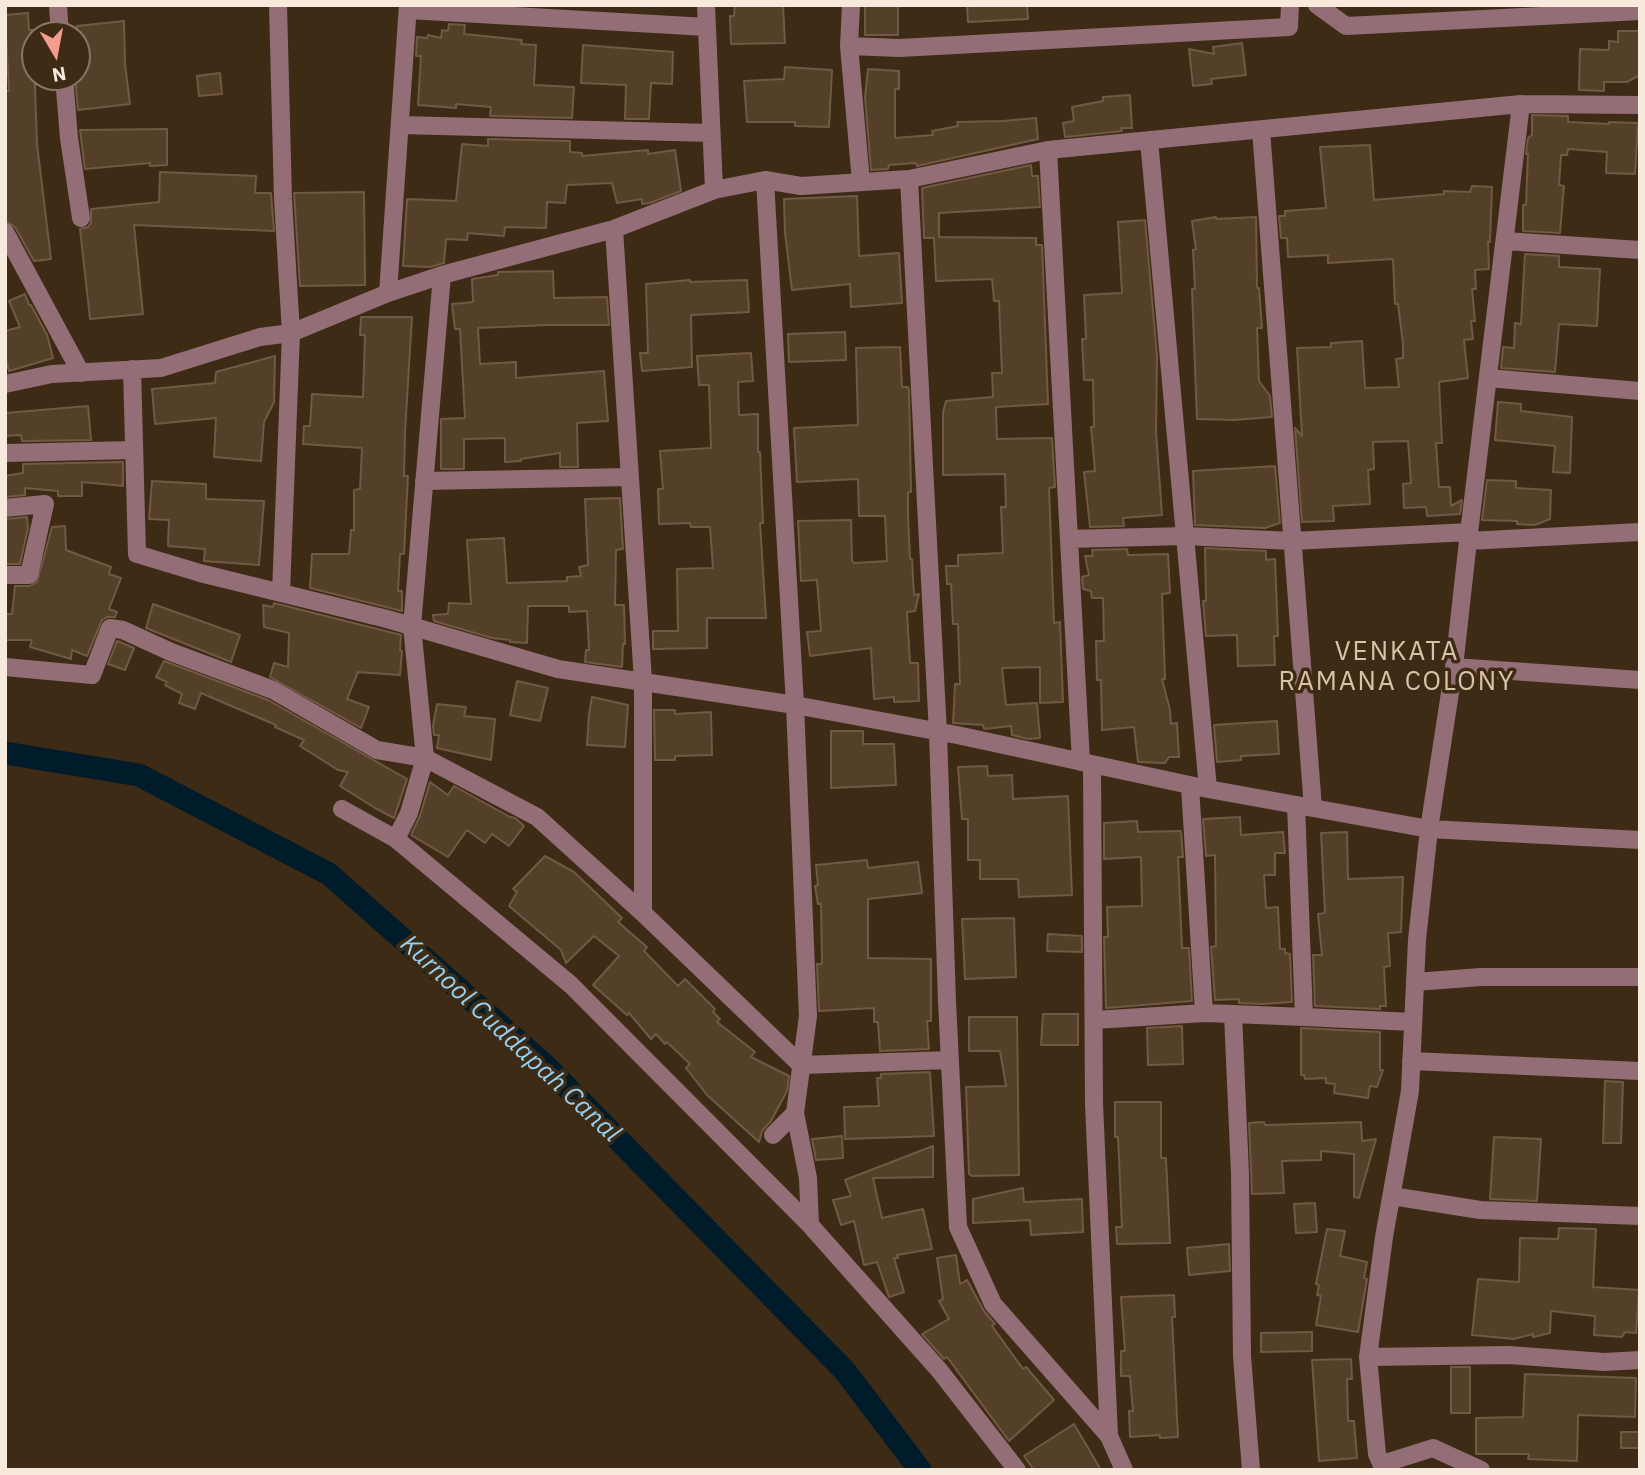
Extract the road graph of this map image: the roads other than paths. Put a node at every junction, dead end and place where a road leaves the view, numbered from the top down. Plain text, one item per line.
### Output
1 (278, 5) edge
2 (706, 5) edge
3 (851, 5) edge
4 (1290, 5) edge
5 (1317, 5) edge
6 (408, 7) edge
7 (1640, 11) edge
8 (707, 27) junction
9 (849, 46) junction
10 (65, 91) edge
11 (1521, 104) junction
12 (1640, 105) edge
13 (400, 125) junction
14 (1261, 130) junction
15 (711, 133) junction
16 (1149, 140) junction
17 (1048, 150) junction
18 (909, 179) junction
19 (765, 180) junction
20 (861, 182) junction
21 (714, 190) junction
22 (81, 218) dead end
23 (614, 229) junction
24 (5, 232) edge
25 (1505, 241) junction
26 (1640, 250) edge
27 (442, 275) junction
28 (388, 293) junction
29 (291, 333) junction
30 (132, 369) junction
31 (81, 373) junction
32 (1488, 378) junction
33 (5, 384) edge
34 (1640, 391) edge
35 (134, 450) junction
36 (5, 453) edge
37 (630, 477) junction
38 (424, 481) junction
39 (5, 508) edge
40 (1640, 531) edge
41 (1185, 536) junction
42 (1468, 536) junction
43 (1069, 539) junction
44 (1293, 541) junction
45 (5, 575) edge
46 (281, 593) junction
47 (412, 626) junction
48 (5, 667) edge
49 (1454, 667) junction
50 (1640, 680) edge
51 (643, 681) junction
52 (795, 705) junction
53 (938, 733) junction
54 (425, 758) junction
55 (1087, 763) junction
56 (1199, 788) junction
57 (1305, 807) junction
58 (342, 809) dead end
59 (1429, 830) junction
60 (396, 839) junction
61 (1640, 840) edge
62 (643, 913) junction
63 (1640, 977) edge
64 (1415, 982) junction
65 (1204, 1013) junction
66 (1233, 1014) junction
67 (1304, 1017) junction
68 (1095, 1020) junction
69 (1413, 1022) junction
70 (950, 1060) junction
71 (1411, 1061) junction
72 (801, 1065) junction
73 (1640, 1071) edge
74 (795, 1113) junction
75 (773, 1135) dead end
76 (1392, 1196) junction
77 (1640, 1216) edge
78 (810, 1225) junction
79 (1368, 1357) junction
80 (1640, 1360) edge
81 (1109, 1436) junction
82 (1383, 1467) edge
83 (1017, 1470) edge
84 (1124, 1470) edge
85 (1251, 1470) edge
86 (1481, 1470) edge

1 - 29 street
2 - 8 street
3 - 9 street
4 - 9 street
5 - 7 street
6 - 8 street
6 - 13 street
8 - 15 street
9 - 20 street
10 - 22 street
11 - 12 street
11 - 14 street
11 - 25 street
13 - 15 street
13 - 28 street
14 - 16 street
14 - 44 street
15 - 21 street
16 - 17 street
16 - 41 street
17 - 18 street
17 - 43 street
18 - 20 street
18 - 53 street
19 - 20 street
19 - 21 street
19 - 52 street
21 - 23 street
23 - 27 street
23 - 37 street
24 - 31 street
25 - 26 street
25 - 32 street
27 - 28 street
27 - 38 street
28 - 29 street
29 - 30 street
29 - 46 street
30 - 31 street
30 - 35 street
31 - 33 street
32 - 34 street
32 - 42 street
35 - 36 street
35 - 46 street
37 - 38 street
37 - 51 street
38 - 47 street
39 - 45 street
40 - 42 street
41 - 43 street
41 - 44 street
41 - 56 street
42 - 44 street
42 - 49 street
43 - 55 street
44 - 57 street
46 - 47 street
47 - 51 street
47 - 54 street
48 - 54 street
49 - 50 street
49 - 59 street
51 - 52 street
51 - 62 street
52 - 53 street
52 - 72 street
53 - 55 street
53 - 70 street
54 - 60 street
54 - 62 street
55 - 56 street
55 - 68 street
56 - 57 street
56 - 65 street
57 - 59 street
57 - 67 street
58 - 60 street
59 - 61 street
59 - 64 street
60 - 78 street
62 - 72 street
63 - 64 street
64 - 69 street
65 - 66 street
65 - 68 street
66 - 67 street
66 - 85 street
67 - 69 street
68 - 81 street
69 - 71 street
70 - 72 street
70 - 81 street
71 - 73 street
71 - 76 street
72 - 74 street
74 - 75 street
74 - 78 street
76 - 77 street
76 - 79 street
78 - 83 street
79 - 80 street
79 - 82 street
81 - 84 street
82 - 86 street

